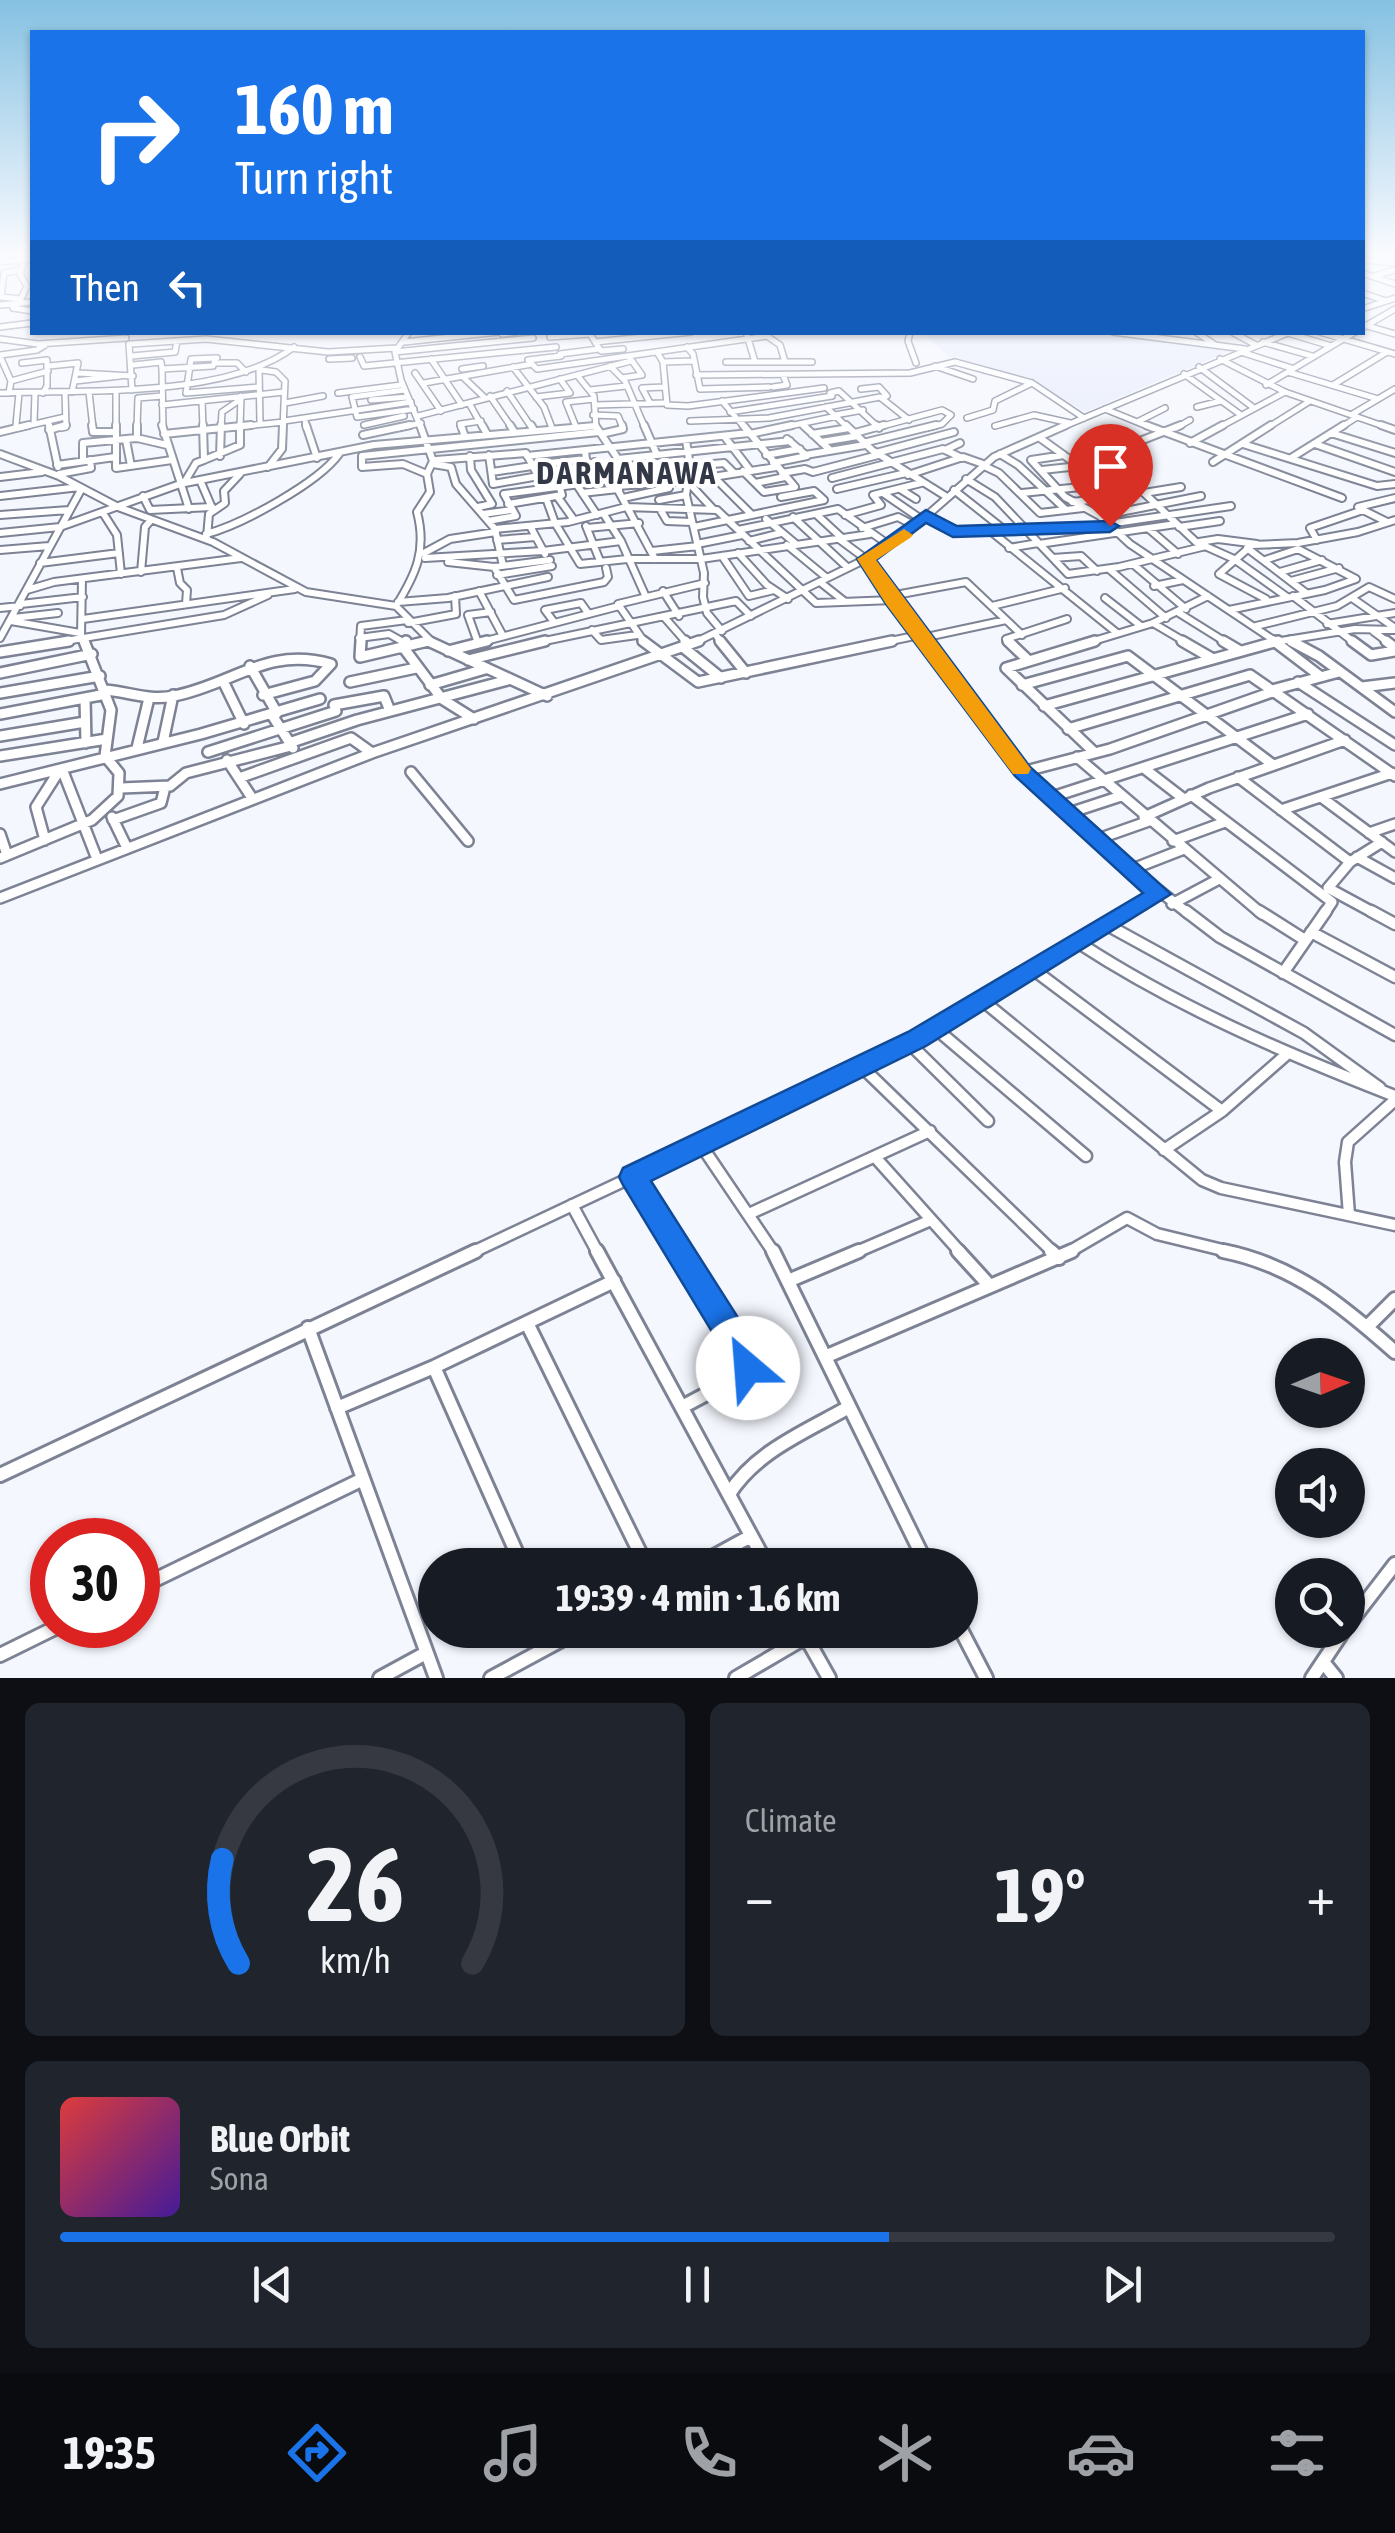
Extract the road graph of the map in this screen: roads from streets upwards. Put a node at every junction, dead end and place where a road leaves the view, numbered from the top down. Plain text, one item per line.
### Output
1 (37, 335) edge
2 (59, 335) edge
3 (161, 335) edge
4 (185, 335) edge
5 (408, 335) edge
6 (461, 335) edge
7 (502, 335) edge
8 (531, 335) edge
9 (548, 335) edge
10 (570, 335) joint
11 (591, 335) edge
12 (673, 335) edge
13 (909, 335) edge
14 (1143, 335) edge
15 (1200, 335) edge
16 (1239, 335) edge
17 (1273, 335) edge
18 (1283, 335) edge
19 (1295, 335) edge
20 (1330, 335) edge
21 (1350, 335) edge
22 (81, 336) edge
23 (667, 336) junction
24 (748, 336) edge
25 (1277, 337) junction
26 (128, 338) edge
27 (622, 339) junction
28 (1344, 339) junction
29 (0, 340) edge
30 (177, 340) junction
31 (188, 340) junction
32 (426, 340) junction
33 (58, 341) junction
34 (162, 342) junction
35 (226, 342) junction
36 (404, 342) junction
37 (720, 342) junction
38 (35, 344) junction
39 (46, 344) junction
40 (469, 344) junction
41 (1260, 344) junction
42 (598, 346) junction
43 (1216, 346) junction
44 (1331, 346) junction
45 (294, 347) junction
46 (688, 347) junction
47 (429, 348) junction
48 (539, 348) junction
49 (623, 349) junction
50 (1245, 350) junction
51 (395, 351) junction
52 (515, 351) junction
53 (581, 351) junction
54 (559, 352) junction
55 (657, 352) junction
56 (496, 353) junction
57 (1391, 353) edge
58 (475, 354) junction
59 (640, 354) junction
60 (132, 356) junction
61 (452, 356) junction
62 (1312, 356) junction
63 (360, 357) junction
64 (630, 358) junction
65 (329, 359) dead end
66 (431, 359) junction
67 (1220, 359) junction
68 (1, 362) edge
69 (22, 362) dead end
70 (215, 362) junction
71 (663, 362) junction
72 (693, 362) junction
73 (726, 362) junction
74 (756, 362) junction
75 (785, 362) junction
76 (812, 362) dead end
77 (396, 363) junction
78 (916, 363) dead end
79 (522, 364) junction
80 (132, 365) junction
81 (567, 365) junction
82 (932, 365) junction
83 (610, 366) junction
84 (188, 367) junction
85 (1199, 367) junction
86 (48, 368) junction
87 (509, 368) junction
88 (162, 369) junction
89 (259, 369) junction
90 (537, 369) junction
91 (487, 370) junction
92 (1290, 370) junction
93 (246, 372) junction
94 (414, 373) dead end
95 (464, 374) junction
96 (783, 374) junction
97 (812, 374) junction
98 (847, 374) junction
99 (1184, 374) junction
100 (577, 375) junction
101 (696, 375) junction
102 (728, 375) junction
103 (767, 375) junction
104 (133, 376) junction
105 (77, 377) junction
106 (622, 378) junction
107 (560, 379) junction
108 (972, 379) dead end
109 (218, 380) junction
110 (444, 380) junction
111 (11, 381) junction
112 (546, 382) junction
113 (424, 383) junction
114 (1032, 383) junction
115 (1266, 384) junction
116 (187, 385) junction
117 (1332, 385) junction
118 (527, 386) junction
119 (626, 386) junction
120 (664, 387) junction
121 (1395, 388) edge
122 (771, 389) junction
123 (861, 389) junction
124 (116, 390) junction
125 (132, 390) junction
126 (590, 390) junction
127 (214, 391) junction
128 (429, 391) junction
129 (827, 391) junction
130 (68, 392) junction
131 (89, 392) junction
132 (162, 392) junction
133 (506, 392) junction
134 (1285, 392) junction
135 (19, 393) junction
136 (39, 393) junction
137 (338, 393) dead end
138 (4, 394) edge
139 (259, 394) junction
140 (238, 395) junction
141 (557, 395) junction
142 (324, 396) dead end
143 (488, 397) junction
144 (536, 397) junction
145 (749, 397) junction
146 (880, 397) junction
147 (1380, 397) junction
148 (285, 398) junction
149 (864, 399) junction
150 (1395, 400) edge
151 (202, 401) junction
152 (722, 401) junction
153 (852, 401) junction
154 (1221, 401) junction
155 (1310, 401) junction
156 (411, 403) junction
157 (664, 403) junction
158 (466, 404) junction
159 (635, 404) junction
160 (650, 404) junction
161 (162, 405) junction
162 (230, 405) junction
163 (682, 406) junction
164 (594, 407) junction
165 (757, 407) junction
166 (826, 407) junction
167 (1197, 407) dead end
168 (1165, 408) dead end
169 (1254, 408) junction
170 (1105, 409) junction
171 (863, 410) junction
172 (356, 411) junction
173 (441, 411) junction
174 (501, 412) junction
175 (570, 412) joint
176 (730, 412) junction
177 (202, 414) junction
178 (309, 415) junction
179 (1241, 415) junction
180 (764, 416) junction
181 (780, 416) junction
182 (836, 416) junction
183 (1354, 416) junction
184 (480, 418) junction
185 (967, 418) dead end
186 (1084, 418) junction
187 (91, 419) junction
188 (65, 420) junction
189 (738, 420) junction
190 (909, 420) junction
191 (1190, 420) dead end
192 (284, 421) junction
193 (1139, 421) junction
194 (34, 422) junction
195 (690, 422) junction
196 (722, 422) junction
197 (260, 424) junction
198 (239, 425) junction
199 (364, 425) dead end
200 (551, 425) junction
201 (1066, 425) junction
202 (16, 426) junction
203 (49, 426) junction
204 (220, 426) junction
205 (803, 426) junction
206 (996, 426) dead end
207 (576, 427) junction
208 (201, 428) junction
209 (397, 428) junction
210 (532, 428) junction
211 (792, 428) junction
212 (879, 428) junction
213 (1393, 428) edge
214 (598, 430) junction
215 (777, 430) junction
216 (0, 432) edge
217 (954, 432) dead end
218 (515, 433) junction
219 (750, 433) junction
220 (1167, 433) junction
221 (164, 434) junction
222 (487, 434) junction
223 (812, 434) junction
224 (1332, 434) junction
225 (115, 436) junction
226 (307, 436) junction
227 (363, 436) dead end
228 (544, 436) junction
229 (728, 436) junction
230 (464, 437) junction
231 (858, 437) junction
232 (137, 438) junction
233 (1040, 438) junction
234 (282, 439) junction
235 (126, 440) junction
236 (148, 440) junction
237 (428, 440) junction
238 (688, 440) junction
239 (404, 441) junction
240 (648, 442) junction
241 (790, 442) junction
242 (821, 442) junction
243 (1029, 442) junction
244 (1140, 442) dead end
245 (1190, 442) junction
246 (960, 443) dead end
247 (1243, 444) junction
248 (1315, 444) junction
249 (168, 445) junction
250 (759, 446) junction
251 (611, 447) junction
252 (734, 450) junction
253 (830, 450) junction
254 (944, 450) junction
255 (430, 451) junction
256 (346, 452) junction
257 (688, 452) junction
258 (803, 452) junction
259 (401, 453) junction
260 (1395, 453) edge
261 (381, 454) junction
262 (660, 454) junction
263 (877, 454) junction
264 (1000, 454) junction
265 (489, 455) junction
266 (766, 455) junction
267 (1064, 455) junction
268 (116, 456) junction
269 (220, 456) junction
270 (470, 456) junction
271 (643, 456) junction
272 (1222, 456) junction
273 (3, 457) edge
274 (546, 457) junction
275 (1050, 457) junction
276 (316, 458) junction
277 (962, 458) junction
278 (1291, 458) junction
279 (618, 459) junction
280 (87, 460) junction
281 (172, 460) junction
282 (204, 460) junction
283 (843, 461) junction
284 (433, 462) junction
285 (530, 462) junction
286 (594, 462) dead end
287 (1213, 462) dead end
288 (57, 464) junction
289 (152, 464) junction
290 (404, 464) junction
291 (892, 464) junction
292 (982, 464) junction
293 (383, 465) junction
294 (669, 465) dead end
295 (131, 466) junction
296 (268, 467) junction
297 (690, 467) junction
298 (1070, 467) junction
299 (779, 470) junction
300 (1042, 470) junction
301 (742, 471) junction
302 (48, 472) junction
303 (242, 472) junction
304 (492, 472) junction
305 (1395, 472) edge
306 (556, 473) junction
307 (427, 474) junction
308 (907, 474) junction
309 (59, 475) junction
310 (538, 476) junction
311 (714, 476) junction
312 (0, 477) edge
313 (832, 478) dead end
314 (966, 479) junction
315 (200, 480) junction
316 (598, 480) junction
317 (575, 482) junction
318 (1130, 482) junction
319 (687, 483) junction
320 (754, 483) junction
321 (182, 484) junction
322 (561, 484) junction
323 (921, 484) junction
324 (1000, 484) dead end
325 (1395, 484) edge
326 (618, 485) junction
327 (81, 487) junction
328 (1181, 487) dead end
329 (983, 488) junction
330 (837, 489) dead end
331 (900, 489) junction
332 (1058, 489) junction
333 (1045, 490) junction
334 (601, 491) junction
335 (774, 491) junction
336 (1322, 491) junction
337 (884, 492) junction
338 (582, 493) junction
339 (951, 493) junction
340 (1022, 493) junction
341 (1144, 493) junction
342 (0, 496) edge
343 (144, 496) junction
344 (556, 496) junction
345 (686, 496) junction
346 (1201, 496) dead end
347 (781, 497) junction
348 (546, 498) junction
349 (995, 498) junction
350 (1054, 498) junction
351 (1303, 498) dead end
352 (1342, 498) dead end
353 (1395, 498) edge
354 (916, 499) dead end
355 (1068, 499) junction
356 (972, 501) junction
357 (624, 503) junction
358 (660, 504) junction
359 (1156, 504) junction
360 (794, 506) junction
361 (1231, 506) dead end
362 (118, 507) junction
363 (510, 507) junction
364 (212, 508) junction
365 (1083, 508) junction
366 (188, 509) junction
367 (713, 509) junction
368 (69, 510) junction
369 (690, 510) junction
370 (1066, 510) junction
371 (1363, 510) junction
372 (1116, 512) junction
373 (103, 513) junction
374 (483, 514) junction
375 (600, 514) junction
376 (756, 514) junction
377 (816, 514) junction
378 (1167, 514) junction
379 (0, 515) edge
380 (804, 515) junction
381 (846, 515) junction
382 (1100, 516) junction
383 (793, 517) junction
384 (151, 520) junction
385 (578, 520) junction
386 (731, 520) junction
387 (921, 520) junction
388 (1220, 521) dead end
389 (1391, 521) edge
390 (555, 523) junction
391 (770, 523) junction
392 (639, 524) junction
393 (693, 524) junction
394 (1109, 525) junction
395 (530, 526) junction
396 (613, 526) junction
397 (1178, 526) junction
398 (60, 527) junction
399 (1023, 527) junction
400 (1054, 527) junction
401 (507, 528) junction
402 (587, 528) junction
403 (862, 528) junction
404 (1002, 528) junction
405 (1149, 529) junction
406 (988, 530) junction
407 (3, 532) edge
408 (781, 533) junction
409 (870, 534) junction
410 (1117, 534) junction
411 (743, 535) junction
412 (496, 536) junction
413 (207, 537) junction
414 (535, 537) junction
415 (510, 539) junction
416 (841, 539) junction
417 (1316, 540) junction
418 (648, 541) junction
419 (816, 541) junction
420 (1066, 541) junction
421 (0, 542) edge
422 (622, 542) junction
423 (1196, 542) junction
424 (595, 543) junction
425 (1039, 543) junction
426 (1257, 544) junction
427 (698, 545) junction
428 (792, 545) junction
429 (889, 545) junction
430 (49, 546) junction
431 (1206, 546) junction
432 (571, 547) junction
433 (1009, 548) junction
434 (1247, 548) junction
435 (0, 550) edge
436 (757, 550) junction
437 (543, 551) junction
438 (119, 553) junction
439 (738, 553) junction
440 (499, 554) junction
441 (1178, 554) junction
442 (653, 555) junction
443 (480, 556) junction
444 (722, 556) junction
445 (424, 557) junction
446 (240, 558) junction
447 (1053, 558) junction
448 (1234, 558) junction
449 (627, 559) junction
450 (701, 559) junction
451 (866, 559) junction
452 (1153, 560) junction
453 (1265, 560) junction
454 (1322, 560) junction
455 (40, 563) junction
456 (546, 564) junction
457 (1133, 564) junction
458 (603, 565) junction
459 (847, 567) junction
460 (177, 568) junction
461 (1339, 568) junction
462 (1109, 569) junction
463 (498, 570) junction
464 (1096, 571) junction
465 (141, 572) junction
466 (1280, 572) junction
467 (121, 574) junction
468 (548, 577) junction
469 (82, 579) junction
470 (824, 580) junction
471 (1183, 580) junction
472 (1292, 581) junction
473 (705, 584) junction
474 (504, 586) junction
475 (1154, 586) junction
476 (1065, 588) junction
477 (28, 590) junction
478 (303, 590) junction
479 (556, 590) junction
480 (774, 590) junction
481 (479, 591) junction
482 (664, 591) junction
483 (802, 592) junction
484 (268, 594) junction
485 (1306, 594) junction
486 (1384, 594) junction
487 (455, 596) junction
488 (645, 596) junction
489 (1208, 596) junction
490 (1290, 596) junction
491 (83, 597) junction
492 (891, 598) junction
493 (1105, 598) dead end
494 (1352, 598) junction
495 (788, 599) junction
496 (1266, 599) junction
497 (1395, 599) edge
498 (59, 600) junction
499 (423, 600) junction
500 (844, 602) junction
501 (186, 604) junction
502 (397, 604) junction
503 (566, 604) junction
504 (1361, 604) junction
505 (20, 605) junction
506 (619, 606) junction
507 (992, 606) junction
508 (0, 608) edge
509 (706, 609) junction
510 (1228, 610) junction
511 (1183, 611) junction
512 (492, 612) junction
513 (1311, 612) junction
514 (58, 613) junction
515 (588, 613) junction
516 (1395, 613) edge
517 (679, 616) junction
518 (751, 616) junction
519 (1380, 617) junction
520 (429, 618) junction
521 (666, 618) junction
522 (1166, 618) junction
523 (12, 619) junction
524 (83, 619) junction
525 (1067, 619) dead end
526 (1006, 620) junction
527 (408, 622) junction
528 (554, 622) junction
529 (1152, 622) junction
530 (630, 623) junction
531 (1327, 624) junction
532 (1141, 626) junction
533 (1256, 626) junction
534 (58, 629) junction
535 (1395, 629) edge
536 (592, 630) junction
537 (1372, 631) junction
538 (718, 632) junction
539 (1337, 632) junction
540 (1117, 633) junction
541 (385, 634) junction
542 (637, 635) junction
543 (1022, 635) junction
544 (81, 636) junction
545 (503, 636) junction
546 (0, 637) edge
547 (920, 637) junction
548 (358, 638) junction
549 (1276, 640) junction
550 (1290, 640) junction
551 (428, 642) junction
552 (478, 643) junction
553 (686, 646) junction
554 (402, 648) junction
555 (391, 650) junction
556 (1395, 650) edge
557 (1240, 651) junction
558 (0, 652) edge
559 (446, 652) junction
560 (92, 654) junction
561 (659, 657) junction
562 (467, 660) junction
563 (1028, 660) junction
564 (1213, 660) junction
565 (250, 666) junction
566 (416, 668) junction
567 (486, 669) junction
568 (1339, 672) junction
569 (0, 673) edge
570 (746, 673) junction
571 (1152, 675) junction
572 (100, 676) junction
573 (1320, 676) junction
574 (721, 678) junction
575 (510, 680) junction
576 (350, 682) dead end
577 (1298, 682) junction
578 (224, 683) junction
579 (1395, 683) edge
580 (430, 685) junction
581 (1022, 685) junction
582 (1362, 687) junction
583 (1274, 691) junction
584 (0, 692) edge
585 (105, 692) junction
586 (264, 694) junction
587 (1177, 694) junction
588 (173, 696) junction
589 (548, 696) junction
590 (85, 698) junction
591 (149, 698) junction
592 (320, 699) dead end
593 (442, 699) junction
594 (1390, 703) edge
595 (1044, 706) junction
596 (390, 711) junction
597 (1395, 712) edge
598 (0, 714) edge
599 (274, 714) junction
600 (1308, 714) junction
601 (1206, 715) junction
602 (474, 719) junction
603 (85, 722) junction
604 (244, 724) junction
605 (279, 728) junction
606 (1068, 730) junction
607 (0, 736) edge
608 (202, 736) junction
609 (1236, 738) junction
610 (108, 739) junction
611 (1345, 740) junction
612 (86, 742) junction
613 (163, 742) junction
614 (290, 745) junction
615 (1395, 745) edge
616 (138, 748) junction
617 (222, 748) junction
618 (208, 752) junction
619 (1095, 752) junction
620 (372, 753) junction
621 (0, 756) edge
622 (105, 756) junction
623 (1077, 757) junction
624 (300, 758) junction
625 (227, 761) junction
626 (1272, 764) junction
627 (213, 766) junction
628 (1145, 769) junction
629 (62, 770) junction
630 (411, 772) dead end
631 (1022, 772) junction
632 (1394, 774) edge
633 (1238, 777) junction
634 (239, 778) junction
635 (1104, 782) junction
636 (0, 784) edge
637 (165, 787) junction
638 (121, 788) junction
639 (1120, 796) junction
640 (1187, 797) junction
641 (1320, 797) junction
642 (252, 798) junction
643 (1049, 798) junction
644 (1281, 810) junction
645 (1066, 814) junction
646 (110, 815) junction
647 (1147, 819) junction
648 (1225, 822) junction
649 (1395, 824) edge
650 (81, 826) junction
651 (1370, 833) junction
652 (0, 834) edge
653 (45, 840) junction
654 (1095, 840) junction
655 (1173, 840) junction
656 (468, 841) dead end
657 (1382, 842) junction
658 (128, 848) junction
659 (1184, 849) junction
660 (1395, 852) edge
661 (3, 856) edge
662 (97, 859) junction
663 (1353, 860) junction
664 (1130, 870) junction
665 (1395, 878) edge
666 (1219, 879) junction
667 (1159, 894) junction
668 (0, 898) edge
669 (1334, 899) junction
670 (1172, 904) junction
671 (1395, 924) edge
672 (1109, 926) junction
673 (1308, 936) junction
674 (1080, 943) junction
675 (1034, 970) junction
676 (1284, 973) junction
677 (1395, 977) edge
678 (982, 1000) junction
679 (935, 1028) junction
680 (1395, 1035) edge
681 (908, 1043) junction
682 (1287, 1054) junction
683 (862, 1067) junction
684 (1383, 1091) junction
685 (1395, 1098) edge
686 (1222, 1111) junction
687 (988, 1120) dead end
688 (930, 1131) junction
689 (701, 1146) junction
690 (1164, 1150) junction
691 (875, 1156) junction
692 (1086, 1156) dead end
693 (633, 1177) junction
694 (572, 1205) junction
695 (751, 1214) junction
696 (1350, 1215) junction
697 (931, 1220) junction
698 (1395, 1224) edge
699 (1059, 1258) junction
700 (614, 1282) junction
701 (788, 1282) junction
702 (989, 1285) junction
703 (1395, 1299) edge
704 (527, 1323) junction
705 (1367, 1327) junction
706 (308, 1328) junction
707 (1395, 1352) edge
708 (827, 1356) junction
709 (434, 1367) junction
710 (682, 1407) junction
711 (849, 1407) junction
712 (338, 1408) junction
713 (0, 1475) edge
714 (363, 1479) junction
715 (729, 1494) junction
716 (751, 1536) junction
717 (514, 1548) edge
718 (638, 1548) edge
719 (729, 1548) edge
720 (758, 1548) edge
721 (919, 1548) edge
722 (1392, 1572) edge
723 (160, 1577) edge
724 (1365, 1605) edge
725 (30, 1640) edge
726 (535, 1648) edge
727 (782, 1648) edge
728 (812, 1648) edge
729 (970, 1648) edge
730 (1332, 1648) edge
731 (426, 1653) junction
732 (0, 1655) edge
733 (1323, 1662) junction
734 (380, 1678) edge
735 (436, 1678) edge
736 (491, 1678) edge
737 (736, 1678) edge
738 (829, 1678) edge
739 (986, 1678) edge
740 (1312, 1678) edge
741 (1336, 1678) edge

1 - 38 street
2 - 33 street
3 - 34 street
4 - 31 street
5 - 36 street
6 - 32 street
7 - 8 street
7 - 40 street
7 - 52 street
8 - 48 street
9 - 10 street
9 - 54 street
10 - 53 street
11 - 42 street
12 - 23 street
13 - 78 street
14 - 43 street
15 - 43 street
16 - 41 street
17 - 25 street
18 - 25 street
19 - 44 street
20 - 28 street
21 - 28 street
22 - 26 street
22 - 33 street
23 - 27 street
23 - 59 street
24 - 37 street
24 - 74 street
24 - 75 street
25 - 41 street
26 - 34 street
26 - 60 street
27 - 42 street
27 - 49 street
28 - 44 street
28 - 57 street
29 - 38 street
30 - 31 street
30 - 34 street
30 - 60 street
31 - 35 street
32 - 36 street
32 - 47 street
33 - 39 street
35 - 45 street
35 - 70 street
36 - 51 street
37 - 46 street
37 - 73 street
38 - 39 street
39 - 68 street
40 - 47 street
40 - 58 street
41 - 50 street
41 - 62 street
42 - 49 street
42 - 53 street
43 - 50 street
44 - 62 street
45 - 51 street
45 - 89 street
46 - 55 street
46 - 72 street
47 - 51 street
48 - 52 street
48 - 54 street
49 - 64 street
50 - 67 street
50 - 92 street
51 - 63 street
51 - 77 street
52 - 56 street
52 - 79 street
53 - 54 street
54 - 79 street
54 - 81 street
55 - 59 street
55 - 71 street
56 - 58 street
56 - 87 street
57 - 117 street
58 - 61 street
58 - 91 street
59 - 64 street
60 - 80 street
61 - 66 street
61 - 95 street
62 - 92 street
63 - 65 street
63 - 77 street
64 - 81 street
64 - 83 street
64 - 106 street
66 - 77 street
66 - 110 street
67 - 85 street
67 - 115 street
68 - 111 street
69 - 86 street
70 - 84 street
70 - 93 street
70 - 109 street
71 - 72 street
71 - 120 street
72 - 101 street
73 - 74 street
73 - 102 street
74 - 75 street
75 - 76 street
77 - 156 street
79 - 87 street
79 - 90 street
80 - 88 street
80 - 104 street
81 - 90 street
81 - 100 street
82 - 98 street
82 - 108 street
82 - 114 street
83 - 100 street
83 - 106 street
84 - 88 street
84 - 116 street
85 - 99 street
85 - 169 street
86 - 105 street
86 - 111 street
86 - 136 street
87 - 91 street
87 - 118 street
88 - 132 street
89 - 93 street
89 - 139 street
89 - 148 street
90 - 112 street
91 - 95 street
91 - 133 street
92 - 115 street
92 - 117 street
93 - 109 street
93 - 140 street
94 - 113 street
95 - 110 street
95 - 143 street
96 - 97 street
96 - 103 street
96 - 122 street
97 - 98 street
97 - 129 street
98 - 123 street
99 - 154 street
99 - 170 street
100 - 107 street
100 - 126 street
101 - 102 street
101 - 122 street
102 - 103 street
103 - 122 street
104 - 105 street
104 - 125 street
105 - 130 street
106 - 119 street
107 - 112 street
107 - 141 street
109 - 116 street
109 - 127 street
110 - 113 street
110 - 158 street
111 - 138 street
112 - 118 street
112 - 141 street
113 - 128 street
114 - 185 street
114 - 186 street
115 - 134 street
116 - 127 street
116 - 132 street
117 - 147 street
118 - 133 street
118 - 144 street
119 - 126 street
119 - 159 street
120 - 157 street
120 - 160 street
121 - 147 street
122 - 129 street
122 - 145 street
123 - 146 street
123 - 149 street
124 - 125 street
124 - 131 street
124 - 225 street
125 - 132 street
126 - 164 street
127 - 140 street
128 - 156 street
128 - 173 street
129 - 153 street
129 - 165 street
130 - 131 street
130 - 136 street
130 - 188 street
131 - 187 street
132 - 161 street
132 - 232 street
133 - 143 street
133 - 210 street
134 - 155 street
134 - 169 street
135 - 136 street
135 - 138 street
135 - 202 street
136 - 194 street
137 - 156 street
139 - 140 street
139 - 148 street
139 - 197 street
140 - 151 street
140 - 162 street
140 - 198 street
141 - 144 street
142 - 148 street
143 - 158 street
143 - 174 street
144 - 200 street
145 - 152 street
145 - 165 street
146 - 149 street
146 - 190 street
147 - 150 street
147 - 183 street
148 - 192 street
149 - 153 street
151 - 161 street
151 - 177 street
152 - 163 street
152 - 176 street
153 - 166 street
153 - 171 street
154 - 167 street
154 - 179 street
155 - 183 street
155 - 247 street
156 - 172 street
156 - 172 street
156 - 173 street
156 - 199 street
156 - 209 street
156 - 237 street
157 - 160 street
157 - 163 street
158 - 173 street
158 - 184 street
159 - 160 street
159 - 164 street
159 - 240 street
161 - 221 street
162 - 177 street
162 - 204 street
163 - 195 street
164 - 175 street
164 - 214 street
164 - 214 street
165 - 176 street
165 - 180 street
166 - 181 street
166 - 182 street
168 - 193 street
169 - 179 street
170 - 186 street
170 - 193 street
171 - 182 street
171 - 212 street
172 - 178 street
174 - 184 street
174 - 218 street
175 - 207 street
176 - 189 street
177 - 208 street
178 - 192 street
178 - 226 street
179 - 245 street
180 - 181 street
180 - 189 street
181 - 211 street
182 - 205 street
182 - 231 street
183 - 213 street
183 - 224 street
184 - 222 street
184 - 230 street
186 - 201 street
187 - 188 street
187 - 225 street
188 - 203 street
189 - 196 street
189 - 219 street
190 - 212 street
190 - 231 street
191 - 220 street
192 - 197 street
192 - 234 street
193 - 220 street
194 - 202 street
194 - 203 street
195 - 196 street
195 - 238 street
196 - 229 street
197 - 198 street
198 - 204 street
198 - 269 street
200 - 207 street
200 - 210 street
201 - 206 street
201 - 233 street
202 - 216 street
203 - 216 street
203 - 288 street
204 - 208 street
204 - 269 street
205 - 211 street
205 - 223 street
207 - 214 street
208 - 221 street
208 - 282 street
209 - 227 street
209 - 239 street
210 - 218 street
211 - 215 street
212 - 231 street
214 - 228 street
214 - 251 street
215 - 219 street
215 - 241 street
217 - 263 street
218 - 222 street
219 - 229 street
219 - 250 street
220 - 244 street
220 - 245 street
221 - 249 street
222 - 230 street
223 - 231 street
223 - 242 street
224 - 248 street
224 - 260 street
225 - 235 street
225 - 268 street
225 - 280 street
226 - 234 street
226 - 276 street
228 - 255 street
228 - 274 street
229 - 238 street
229 - 252 street
230 - 237 street
231 - 242 street
231 - 253 street
231 - 263 street
232 - 235 street
232 - 236 street
233 - 243 street
233 - 267 street
234 - 296 street
235 - 295 street
236 - 249 street
236 - 289 street
237 - 239 street
237 - 255 street
238 - 240 street
238 - 257 street
239 - 256 street
240 - 251 street
240 - 262 street
241 - 250 street
241 - 258 street
242 - 253 street
243 - 264 street
243 - 275 street
245 - 272 street
246 - 254 street
247 - 272 street
247 - 278 street
248 - 278 street
248 - 305 street
249 - 281 street
250 - 252 street
250 - 266 street
251 - 274 street
251 - 279 street
252 - 257 street
252 - 301 street
253 - 258 street
253 - 283 street
254 - 277 street
254 - 291 street
255 - 259 street
255 - 284 street
256 - 276 street
256 - 413 street
257 - 262 street
257 - 297 street
258 - 266 street
258 - 299 street
259 - 261 street
259 - 290 street
261 - 293 street
261 - 293 street
262 - 271 street
262 - 294 street
263 - 283 street
263 - 291 street
264 - 292 street
264 - 333 street
265 - 270 street
265 - 285 street
265 - 304 street
266 - 299 street
267 - 275 street
267 - 298 street
268 - 280 street
268 - 295 street
269 - 282 street
270 - 284 street
270 - 374 street
271 - 279 street
271 - 297 street
272 - 287 street
272 - 336 street
273 - 302 street
274 - 285 street
274 - 306 street
275 - 300 street
276 - 296 street
277 - 292 street
277 - 308 street
278 - 325 street
279 - 326 street
280 - 288 street
280 - 309 street
281 - 289 street
281 - 321 street
282 - 321 street
283 - 299 street
284 - 307 street
284 - 374 street
285 - 304 street
285 - 310 street
286 - 316 street
288 - 309 street
289 - 295 street
290 - 293 street
290 - 307 street
291 - 308 street
291 - 313 street
292 - 314 street
292 - 340 street
296 - 303 street
297 - 301 street
297 - 319 street
298 - 300 street
298 - 318 street
299 - 301 street
299 - 320 street
299 - 335 street
300 - 332 street
301 - 311 street
301 - 320 street
302 - 309 street
302 - 312 street
303 - 315 street
303 - 364 street
304 - 310 street
306 - 310 street
306 - 322 street
307 - 445 street
308 - 323 street
308 - 330 street
309 - 327 street
311 - 319 street
311 - 376 street
314 - 329 street
314 - 339 street
315 - 321 street
315 - 364 street
316 - 317 street
316 - 326 street
317 - 322 street
317 - 338 street
318 - 332 street
318 - 341 street
319 - 326 street
319 - 345 street
319 - 357 street
319 - 367 street
320 - 335 street
321 - 343 street
321 - 366 street
322 - 344 street
322 - 363 street
323 - 331 street
323 - 339 street
324 - 329 street
326 - 334 street
326 - 357 street
327 - 342 street
327 - 362 street
327 - 368 street
328 - 341 street
329 - 349 street
331 - 337 street
331 - 354 street
332 - 333 street
332 - 355 street
333 - 340 street
333 - 350 street
334 - 338 street
334 - 357 street
335 - 347 street
336 - 351 street
336 - 352 street
337 - 381 street
337 - 387 street
338 - 375 street
339 - 356 street
339 - 387 street
340 - 370 street
341 - 359 street
343 - 362 street
343 - 366 street
344 - 348 street
344 - 385 street
345 - 358 street
345 - 369 street
346 - 359 street
347 - 360 street
347 - 360 street
348 - 363 street
348 - 390 street
349 - 356 street
349 - 399 street
350 - 355 street
350 - 370 street
353 - 371 street
355 - 365 street
355 - 372 street
356 - 404 street
357 - 358 street
357 - 375 street
357 - 392 street
358 - 369 street
358 - 393 street
359 - 372 street
359 - 378 street
360 - 376 street
360 - 380 street
361 - 378 street
362 - 373 street
362 - 384 street
363 - 374 street
364 - 366 street
364 - 413 street
365 - 370 street
365 - 382 street
367 - 369 street
367 - 386 street
368 - 379 street
368 - 398 street
369 - 393 street
371 - 389 street
371 - 417 street
372 - 382 street
373 - 398 street
373 - 438 street
374 - 412 street
375 - 385 street
375 - 396 street
376 - 386 street
376 - 391 street
377 - 380 street
377 - 381 street
377 - 416 street
378 - 394 street
378 - 397 street
380 - 383 street
381 - 403 street
382 - 394 street
383 - 391 street
383 - 419 street
384 - 413 street
384 - 465 street
385 - 390 street
385 - 402 street
386 - 393 street
386 - 411 street
387 - 403 street
387 - 406 street
387 - 429 street
388 - 397 street
389 - 417 street
390 - 395 street
390 - 432 street
391 - 408 street
391 - 411 street
392 - 396 street
392 - 418 street
393 - 427 street
394 - 400 street
394 - 410 street
395 - 401 street
395 - 414 street
396 - 402 street
396 - 422 street
397 - 405 street
397 - 423 street
398 - 407 street
398 - 430 street
399 - 400 street
399 - 404 street
399 - 425 street
400 - 420 street
401 - 412 street
401 - 415 street
402 - 424 street
403 - 409 street
404 - 406 street
405 - 410 street
405 - 441 street
406 - 433 street
407 - 421 street
408 - 411 street
408 - 428 street
409 - 416 street
409 - 429 street
410 - 420 street
410 - 452 street
411 - 427 street
411 - 436 street
412 - 415 street
412 - 440 street
412 - 443 street
412 - 445 street
413 - 446 street
414 - 415 street
414 - 437 street
416 - 419 street
416 - 451 street
417 - 426 street
418 - 422 street
418 - 442 street
419 - 428 street
419 - 459 street
420 - 425 street
422 - 424 street
422 - 449 street
423 - 426 street
423 - 431 street
424 - 432 street
424 - 458 street
425 - 433 street
425 - 447 street
426 - 434 street
427 - 442 street
427 - 450 street
428 - 436 street
428 - 470 street
429 - 451 street
430 - 435 street
430 - 455 street
431 - 441 street
431 - 448 street
432 - 437 street
432 - 458 street
433 - 476 street
434 - 448 street
434 - 453 street
436 - 439 street
436 - 483 street
437 - 440 street
437 - 456 street
438 - 455 street
438 - 467 street
439 - 444 street
439 - 480 street
440 - 443 street
440 - 463 street
441 - 452 street
442 - 449 street
442 - 450 street
443 - 445 street
444 - 450 street
444 - 480 street
445 - 463 street
445 - 502 street
446 - 460 street
446 - 478 street
447 - 464 street
447 - 464 street
448 - 490 street
448 - 496 street
449 - 458 street
449 - 488 street
450 - 473 street
451 - 459 street
451 - 492 street
452 - 457 street
452 - 471 street
453 - 454 street
453 - 466 street
454 - 461 street
454 - 466 street
455 - 477 street
456 - 463 street
456 - 468 street
457 - 462 street
457 - 475 street
458 - 479 street
459 - 470 street
460 - 465 street
460 - 501 street
461 - 472 street
461 - 485 street
462 - 464 street
462 - 522 street
463 - 474 street
465 - 467 street
466 - 472 street
467 - 469 street
468 - 474 street
468 - 479 street
469 - 477 street
469 - 491 street
470 - 483 street
470 - 500 street
471 - 475 street
471 - 489 street
472 - 485 street
473 - 482 street
473 - 509 street
474 - 479 street
474 - 481 street
475 - 511 street
476 - 507 street
476 - 540 street
477 - 505 street
478 - 484 street
478 - 502 street
479 - 503 street
480 - 495 street
481 - 487 street
481 - 512 street
482 - 488 street
482 - 517 street
483 - 495 street
483 - 500 street
484 - 501 street
484 - 544 street
485 - 490 street
486 - 494 street
486 - 497 street
486 - 504 street
487 - 499 street
487 - 520 street
488 - 506 street
489 - 510 street
489 - 511 street
490 - 496 street
490 - 513 street
491 - 498 street
491 - 524 street
492 - 500 street
492 - 507 street
492 - 547 street
493 - 532 street
494 - 504 street
494 - 513 street
495 - 518 street
496 - 510 street
498 - 505 street
498 - 514 street
499 - 502 street
499 - 520 street
501 - 524 street
502 - 527 street
503 - 515 street
503 - 528 street
504 - 519 street
505 - 508 street
505 - 523 street
506 - 515 street
506 - 530 street
507 - 526 street
509 - 517 street
509 - 518 street
509 - 538 street
510 - 533 street
511 - 522 street
511 - 557 street
512 - 545 street
512 - 552 street
513 - 531 street
513 - 533 street
514 - 523 street
514 - 534 street
515 - 528 street
516 - 519 street
517 - 521 street
518 - 538 street
519 - 531 street
519 - 535 street
520 - 527 street
521 - 530 street
521 - 553 street
522 - 529 street
523 - 534 street
523 - 546 street
524 - 544 street
525 - 543 street
526 - 543 street
526 - 547 street
527 - 548 street
527 - 551 street
528 - 545 street
529 - 532 street
529 - 564 street
530 - 536 street
530 - 542 street
531 - 539 street
532 - 540 street
533 - 549 street
534 - 544 street
535 - 537 street
536 - 542 street
536 - 562 street
537 - 539 street
537 - 556 street
538 - 553 street
538 - 570 street
539 - 550 street
539 - 556 street
540 - 563 street
541 - 548 street
541 - 554 street
541 - 555 street
542 - 561 street
543 - 563 street
544 - 558 street
544 - 560 street
545 - 552 street
547 - 570 street
547 - 631 street
548 - 555 street
549 - 550 street
549 - 557 street
549 - 573 street
550 - 568 street
551 - 554 street
551 - 559 street
552 - 559 street
553 - 561 street
553 - 574 street
554 - 555 street
554 - 566 street
557 - 564 street
559 - 562 street
560 - 569 street
560 - 572 street
561 - 574 street
561 - 589 street
562 - 567 street
563 - 581 street
564 - 571 street
565 - 578 street
565 - 586 street
565 - 586 street
566 - 576 street
566 - 580 street
567 - 575 street
567 - 580 street
568 - 573 street
568 - 582 street
570 - 574 street
571 - 581 street
571 - 587 street
571 - 595 street
572 - 584 street
572 - 585 street
573 - 577 street
575 - 589 street
575 - 593 street
577 - 583 street
577 - 615 street
578 - 588 street
578 - 604 street
579 - 582 street
580 - 593 street
581 - 595 street
582 - 594 street
583 - 587 street
583 - 600 street
583 - 601 street
585 - 590 street
585 - 591 street
585 - 610 street
586 - 599 street
587 - 601 street
587 - 606 street
588 - 591 street
588 - 613 street
589 - 602 street
590 - 598 street
590 - 603 street
591 - 616 street
592 - 599 street
593 - 596 street
593 - 602 street
594 - 597 street
595 - 606 street
596 - 605 street
596 - 614 street
599 - 604 street
599 - 605 street
600 - 609 street
600 - 611 street
601 - 609 street
601 - 619 street
602 - 620 street
603 - 607 street
603 - 612 street
604 - 608 street
605 - 614 street
605 - 617 street
606 - 619 street
608 - 613 street
608 - 618 street
609 - 626 street
609 - 628 street
610 - 612 street
610 - 622 street
611 - 626 street
611 - 632 street
612 - 621 street
613 - 616 street
614 - 624 street
614 - 625 street
616 - 622 street
617 - 618 street
617 - 625 street
618 - 627 street
619 - 623 street
620 - 624 street
620 - 642 street
622 - 629 street
622 - 638 street
623 - 631 street
623 - 635 street
624 - 634 street
625 - 627 street
625 - 634 street
626 - 633 street
627 - 637 street
628 - 635 street
628 - 640 street
629 - 636 street
629 - 650 street
629 - 653 street
630 - 656 street
631 - 643 street
632 - 641 street
633 - 640 street
633 - 644 street
634 - 642 street
635 - 639 street
635 - 643 street
637 - 638 street
637 - 646 street
638 - 646 street
639 - 645 street
639 - 647 street
640 - 647 street
640 - 648 street
641 - 644 street
641 - 651 street
642 - 658 street
643 - 645 street
644 - 663 street
645 - 654 street
646 - 650 street
646 - 658 street
647 - 654 street
647 - 655 street
648 - 655 street
648 - 669 street
649 - 651 street
650 - 653 street
650 - 662 street
651 - 657 street
652 - 661 street
653 - 661 street
654 - 664 street
655 - 659 street
657 - 660 street
657 - 663 street
658 - 662 street
659 - 664 street
659 - 666 street
662 - 668 street
663 - 665 street
663 - 669 street
664 - 667 street
666 - 670 street
666 - 673 street
667 - 670 street
667 - 672 street
669 - 671 street
669 - 673 street
670 - 676 street
672 - 674 street
672 - 684 street
673 - 676 street
673 - 677 street
674 - 675 street
674 - 682 street
675 - 678 street
675 - 686 street
676 - 680 street
678 - 679 street
678 - 690 street
679 - 681 street
679 - 692 street
681 - 683 street
681 - 687 street
682 - 684 street
682 - 686 street
683 - 688 street
683 - 689 street
684 - 685 street
685 - 696 street
686 - 690 street
688 - 691 street
688 - 699 street
689 - 693 street
689 - 695 street
690 - 696 street
691 - 695 street
691 - 697 street
693 - 694 street
693 - 710 street
694 - 700 street
694 - 706 street
695 - 701 street
696 - 698 street
697 - 701 street
697 - 702 street
699 - 702 street
699 - 705 street
700 - 704 street
700 - 710 street
701 - 708 street
702 - 708 street
703 - 705 street
704 - 709 street
704 - 718 street
705 - 707 street
706 - 712 street
706 - 713 street
708 - 711 street
709 - 712 street
709 - 717 street
710 - 715 street
711 - 715 street
711 - 721 street
712 - 714 street
714 - 723 street
714 - 731 street
715 - 716 street
716 - 719 street
716 - 720 street
722 - 724 street
725 - 732 street
726 - 736 street
727 - 737 street
728 - 738 street
729 - 739 street
730 - 733 street
731 - 734 street
731 - 735 street
733 - 740 street
733 - 741 street

